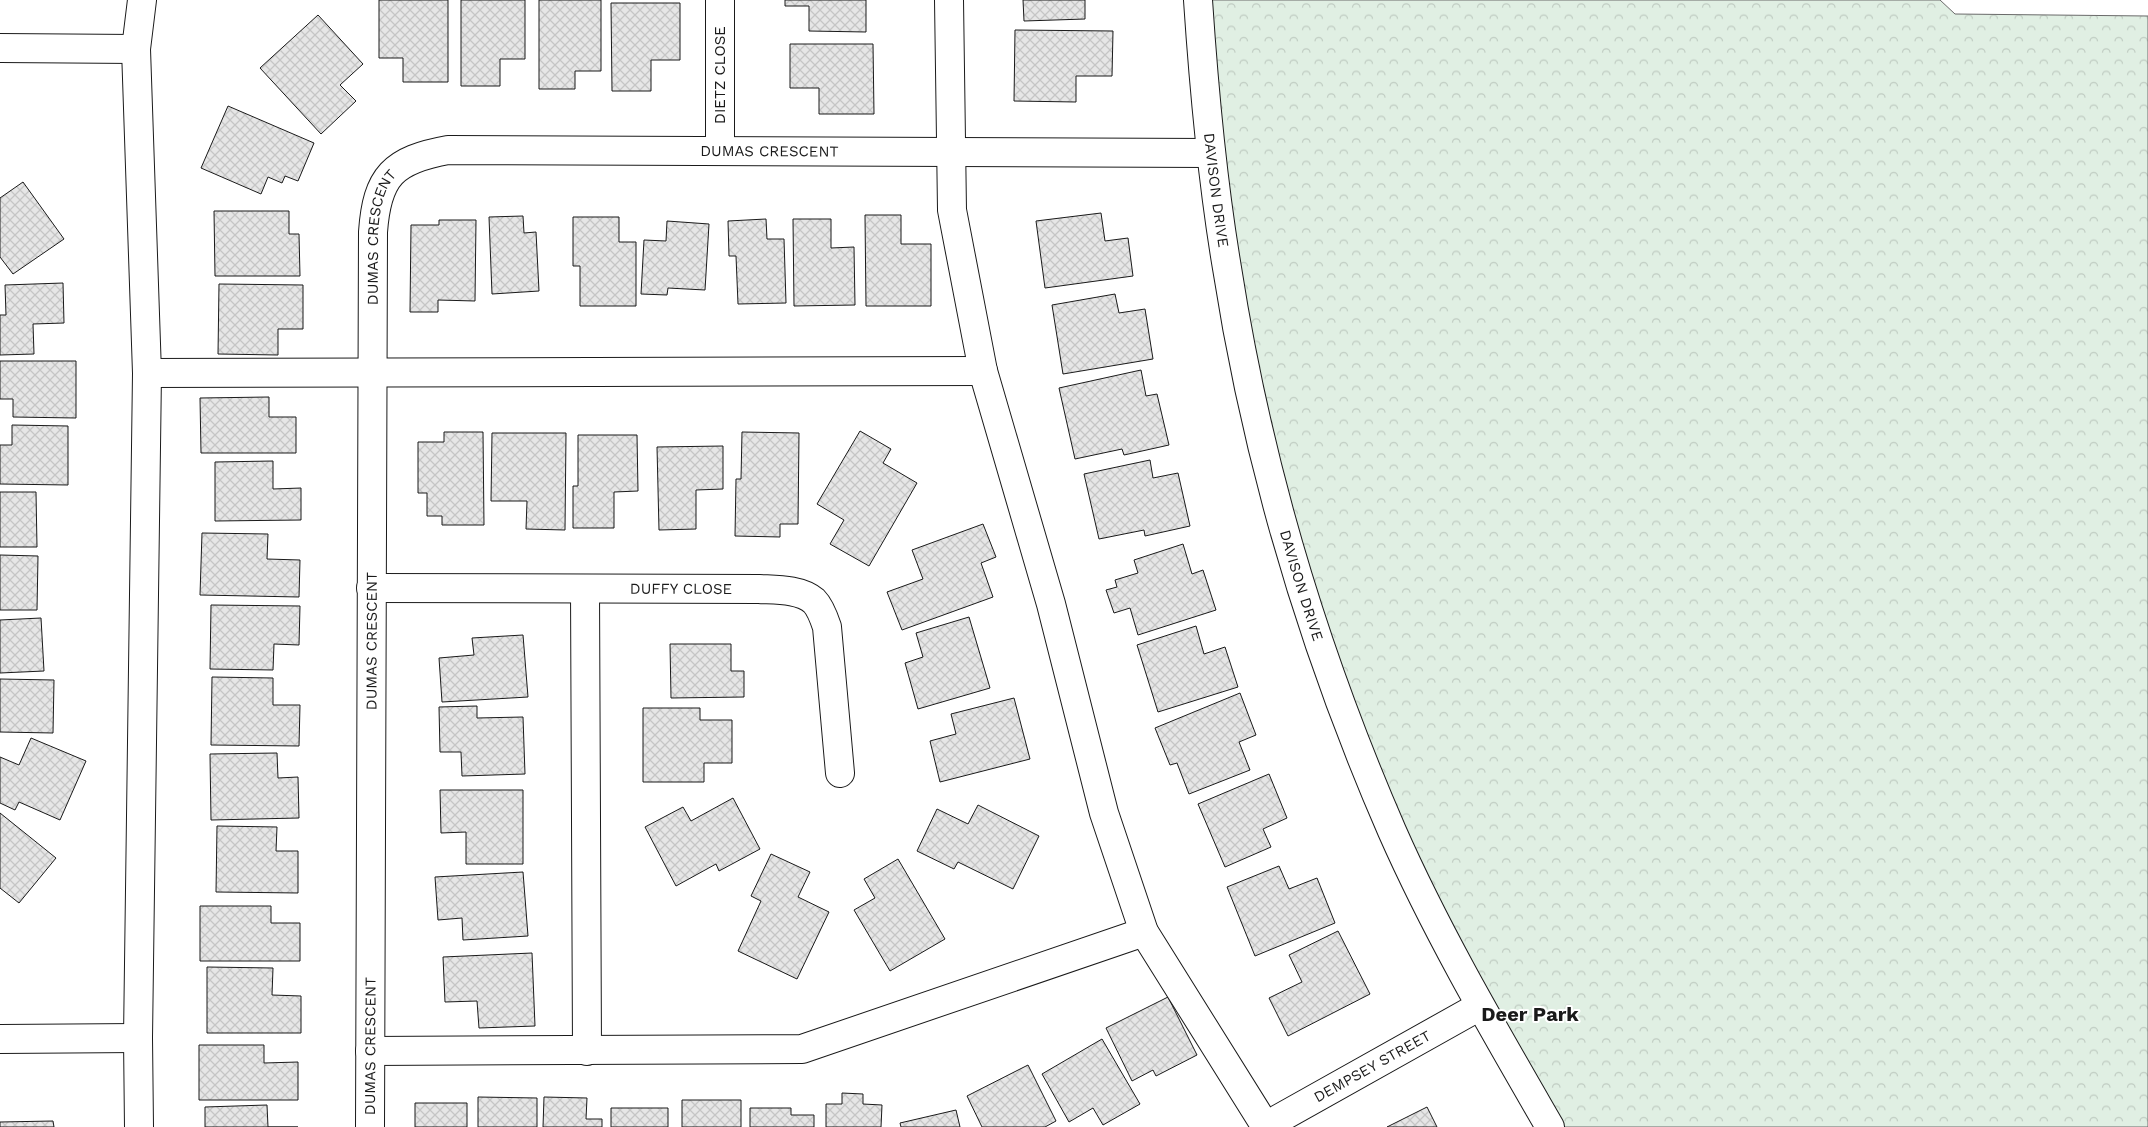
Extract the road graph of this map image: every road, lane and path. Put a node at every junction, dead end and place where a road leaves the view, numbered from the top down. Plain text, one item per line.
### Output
1 (142, 0) edge
2 (720, 0) edge
3 (949, 0) edge
4 (1198, 0) edge
5 (0, 48) edge
6 (136, 49) junction
7 (720, 151) junction
8 (950, 152) junction
9 (1211, 153) junction
10 (371, 371) junction
11 (983, 371) junction
12 (147, 373) junction
13 (371, 588) junction
14 (585, 589) junction
15 (840, 773) dead end
16 (1144, 932) junction
17 (1480, 1006) junction
18 (138, 1038) junction
19 (0, 1039) edge
20 (370, 1051) junction
21 (587, 1051) junction
22 (140, 1127) edge
23 (370, 1127) edge
24 (1265, 1127) edge
25 (1550, 1127) edge

1 - 6 street
2 - 7 street, DIETZ CLOSE
3 - 8 street
4 - 9 street, DAVISON DRIVE
5 - 6 street
6 - 12 street
7 - 8 street, DUMAS CRESCENT
7 - 10 street, DUMAS CRESCENT
8 - 9 street, DUMAS CRESCENT
8 - 11 street
9 - 17 street, DAVISON DRIVE
10 - 11 street
10 - 12 street
10 - 13 street, DUMAS CRESCENT
11 - 16 street
12 - 18 street
13 - 14 street, DUFFY CLOSE
13 - 20 street, DUMAS CRESCENT
14 - 15 street, DUFFY CLOSE
14 - 21 street
16 - 21 street
16 - 24 street
17 - 24 street, DEMPSEY STREET
17 - 25 street, DAVISON DRIVE
18 - 19 street
18 - 22 street
20 - 21 street
20 - 23 street, DUMAS CRESCENT

